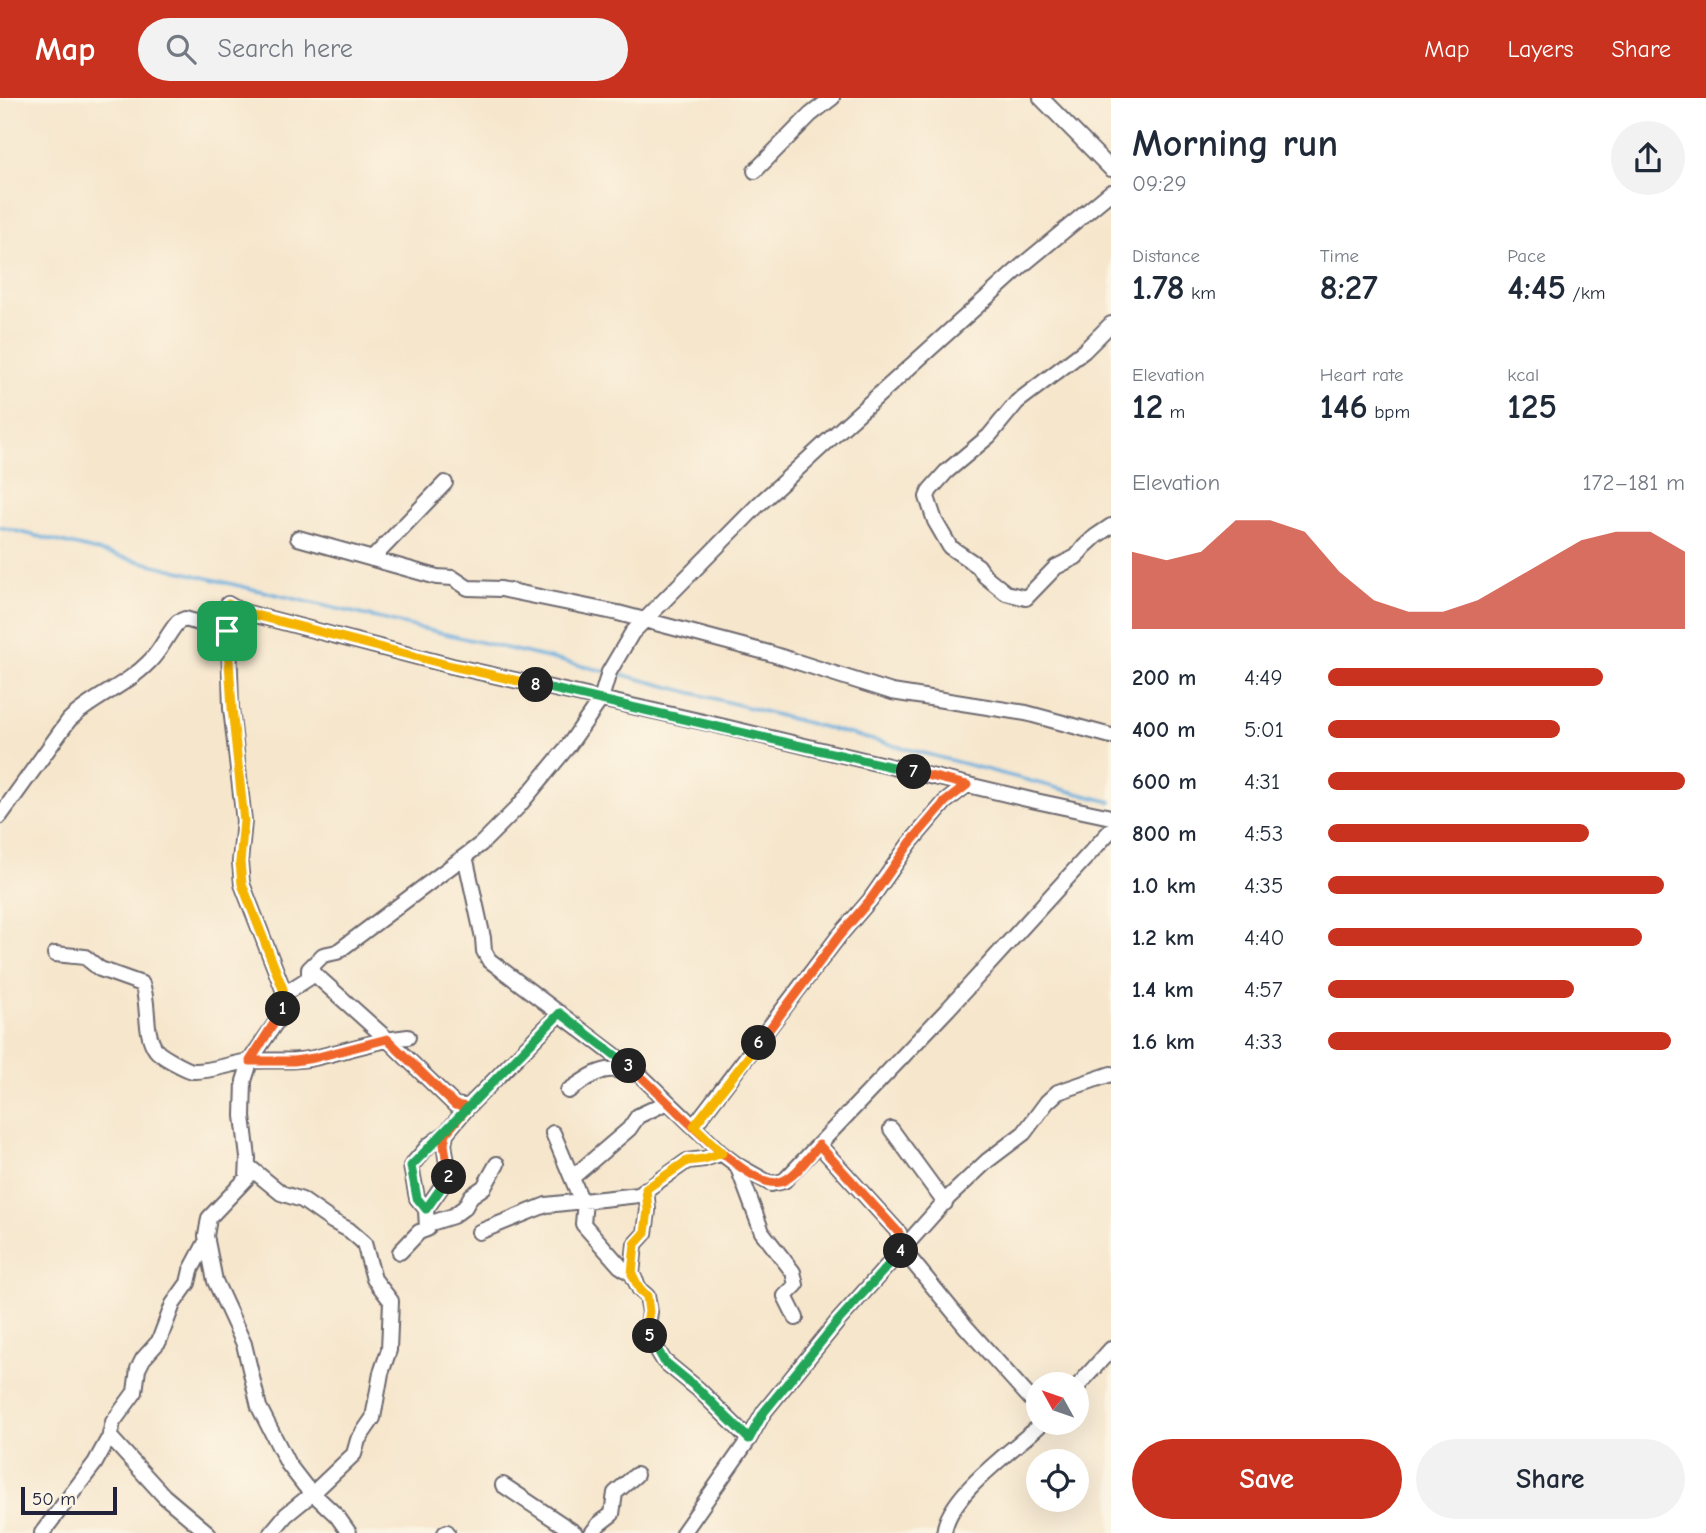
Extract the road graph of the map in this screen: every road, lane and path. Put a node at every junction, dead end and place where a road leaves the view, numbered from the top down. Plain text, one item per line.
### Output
1 (832, 98) edge
2 (1041, 98) edge
3 (1111, 169) edge
4 (755, 171) dead end
5 (1111, 192) edge
6 (1111, 324) edge
7 (445, 483) dead end
8 (1111, 526) edge
9 (298, 538) dead end
10 (372, 559) junction
11 (645, 620) junction
12 (227, 631) junction
13 (601, 699) junction
14 (1111, 736) edge
15 (967, 785) junction
16 (0, 816) edge
17 (1111, 817) edge
18 (1111, 831) edge
19 (466, 856) junction
20 (55, 954) dead end
21 (309, 969) junction
22 (284, 994) junction
23 (560, 1013) junction
24 (408, 1037) dead end
25 (387, 1039) junction
26 (250, 1061) junction
27 (638, 1073) junction
28 (1111, 1074) edge
29 (568, 1091) dead end
30 (668, 1102) junction
31 (468, 1107) junction
32 (694, 1126) junction
33 (891, 1129) dead end
34 (446, 1133) junction
35 (553, 1133) dead end
36 (819, 1145) junction
37 (722, 1153) junction
38 (497, 1164) dead end
39 (737, 1165) junction
40 (248, 1166) junction
41 (573, 1177) junction
42 (646, 1189) junction
43 (583, 1201) junction
44 (945, 1203) junction
45 (426, 1209) junction
46 (428, 1224) junction
47 (479, 1233) dead end
48 (207, 1240) junction
49 (903, 1250) junction
50 (400, 1252) dead end
51 (632, 1274) junction
52 (796, 1318) dead end
53 (1111, 1349) edge
54 (1089, 1374) edge
55 (1026, 1394) edge
56 (1029, 1435) edge
57 (108, 1439) junction
58 (749, 1439) junction
59 (636, 1475) dead end
60 (503, 1485) dead end
61 (313, 1493) junction
62 (42, 1533) edge
63 (208, 1533) edge
64 (271, 1533) edge
65 (349, 1533) edge
66 (575, 1533) edge
67 (592, 1533) edge
68 (683, 1533) edge
69 (944, 1533) edge

1 - 4 street
2 - 3 street
5 - 11 street
6 - 8 street
7 - 10 street
9 - 10 street
10 - 11 street
11 - 13 street
11 - 14 street
12 - 13 street
12 - 16 street
12 - 22 street
13 - 15 street
13 - 19 street
15 - 17 street
15 - 32 street
18 - 36 street
19 - 21 street
19 - 23 street
20 - 26 street
21 - 22 street
21 - 25 street
22 - 26 street
23 - 27 street
23 - 31 street
24 - 25 street
25 - 26 street
25 - 31 street
26 - 40 street
27 - 29 street
27 - 30 street
28 - 44 street
30 - 32 street
30 - 41 street
31 - 34 street
32 - 37 street
33 - 44 street
34 - 45 street
34 - 45 street
35 - 41 street
36 - 39 street
36 - 49 street
37 - 39 street
37 - 42 street
38 - 46 street
39 - 52 street
40 - 48 street
40 - 61 street
41 - 43 street
42 - 43 street
42 - 51 street
43 - 47 street
43 - 51 street
44 - 49 street
45 - 46 street
46 - 50 street
48 - 57 street
48 - 61 street
49 - 55 street
49 - 58 street
51 - 58 street
53 - 54 street
56 - 69 street
57 - 62 street
57 - 63 street
58 - 68 street
59 - 67 street
60 - 66 street
61 - 64 street
61 - 65 street

